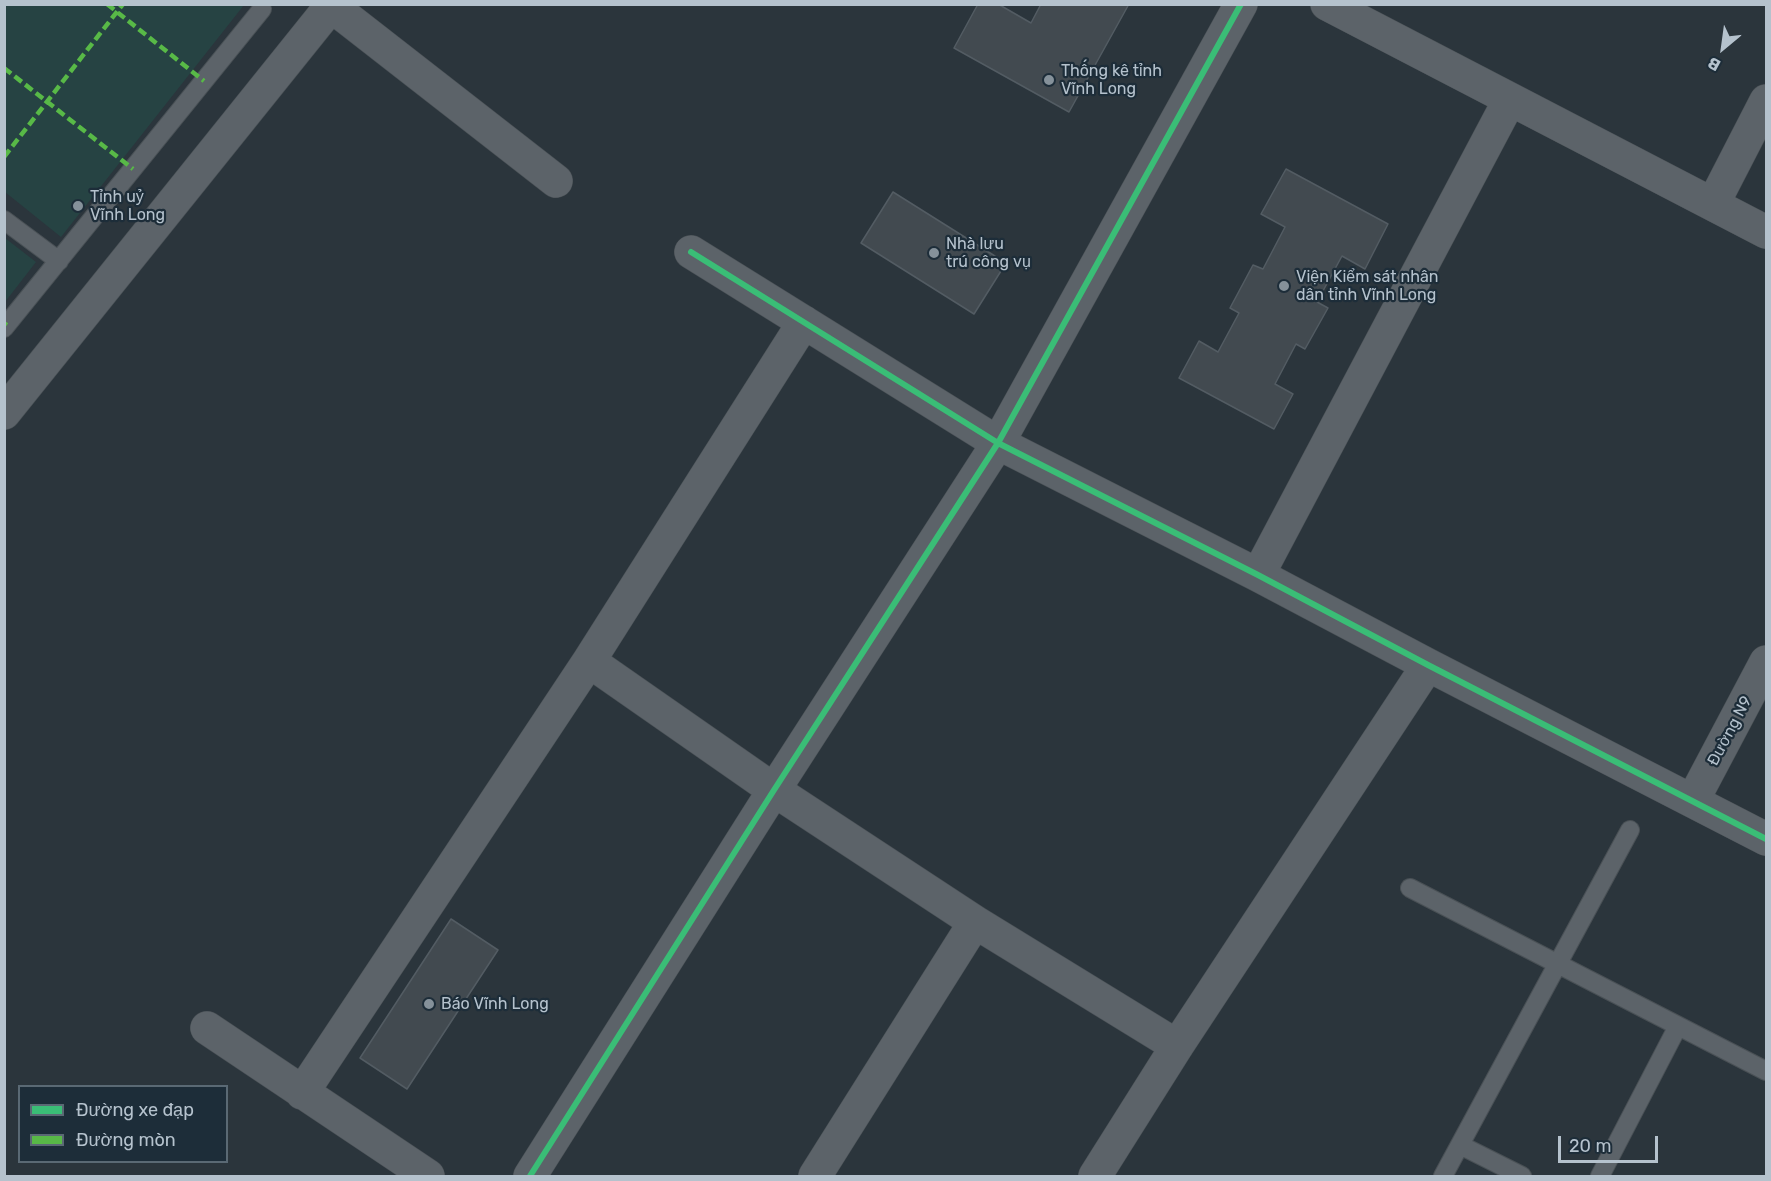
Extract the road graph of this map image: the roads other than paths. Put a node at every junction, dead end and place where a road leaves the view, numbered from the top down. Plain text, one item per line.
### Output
1 (1241, 4) edge
2 (1327, 4) edge
3 (330, 5) edge
4 (262, 9) dead end
5 (1510, 99) junction
6 (1767, 100) edge
7 (556, 182) dead end
8 (1713, 204) junction
9 (4, 220) edge
10 (1764, 224) edge
11 (691, 252) dead end
12 (59, 261) junction
13 (804, 322) junction
14 (4, 328) edge
15 (4, 413) edge
16 (998, 443) junction
17 (1258, 575) junction
18 (588, 661) junction
19 (1428, 665) junction
20 (1764, 671) edge
21 (774, 790) junction
22 (1693, 800) junction
23 (1630, 830) dead end
24 (1767, 839) edge
25 (1410, 888) dead end
26 (975, 922) junction
27 (1558, 965) junction
28 (1678, 1026) junction
29 (207, 1028) dead end
30 (1178, 1046) junction
31 (1767, 1071) edge
32 (302, 1093) junction
33 (1460, 1145) junction
34 (428, 1176) edge
35 (530, 1176) edge
36 (815, 1176) edge
37 (1095, 1176) edge
38 (1443, 1176) edge
39 (1522, 1176) edge
40 (1600, 1176) edge

1 - 16 street
2 - 5 street
3 - 7 street
3 - 15 street
4 - 12 lane
5 - 8 street
5 - 17 street
6 - 8 street
8 - 10 street
9 - 12 lane
11 - 13 street
12 - 14 lane
13 - 16 street
13 - 18 street
16 - 17 street
16 - 21 street
17 - 19 street
18 - 21 street
18 - 32 street
19 - 22 street
19 - 30 street
20 - 22 street, Đường N9
21 - 26 street
21 - 35 street
22 - 24 street
23 - 27 lane
25 - 27 lane
26 - 30 street
26 - 36 street
27 - 28 lane
27 - 33 lane
28 - 31 lane
28 - 40 lane
29 - 32 street
30 - 37 street
32 - 34 street
33 - 38 lane
33 - 39 lane

